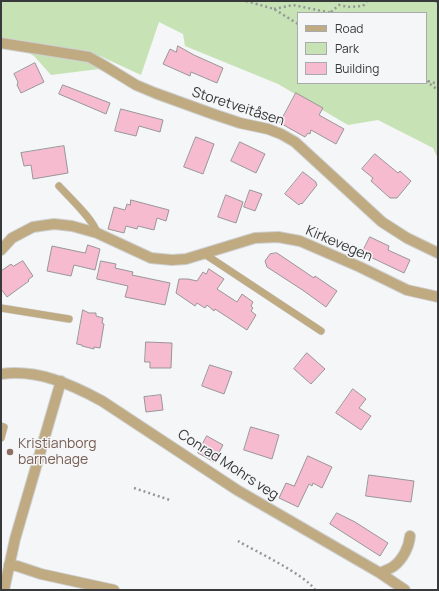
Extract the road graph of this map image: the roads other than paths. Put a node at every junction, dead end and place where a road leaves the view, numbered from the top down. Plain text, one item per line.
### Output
1 (1, 43) edge
2 (1, 48) edge
3 (59, 186) dead end
4 (97, 233) junction
5 (1, 250) edge
6 (203, 253) junction
7 (438, 253) edge
8 (438, 297) edge
9 (1, 308) edge
10 (69, 319) dead end
11 (321, 331) dead end
12 (1, 374) edge
13 (61, 381) junction
14 (1, 426) edge
15 (1, 438) edge
16 (410, 536) dead end
17 (9, 565) junction
18 (380, 573) junction
19 (4, 590) edge
20 (114, 590) edge
21 (404, 590) edge

1 - 2 street
1 - 7 street, Storetveitåsen
3 - 4 lane
4 - 5 street, Kirkevegen
4 - 6 street, Kirkevegen
6 - 8 street, Kirkevegen
6 - 11 lane
9 - 10 lane
12 - 13 street, Conrad Mohrs veg
13 - 17 street
13 - 18 street, Conrad Mohrs veg
14 - 15 lane
16 - 18 street
17 - 19 street
17 - 20 street
18 - 21 street, Conrad Mohrs veg

